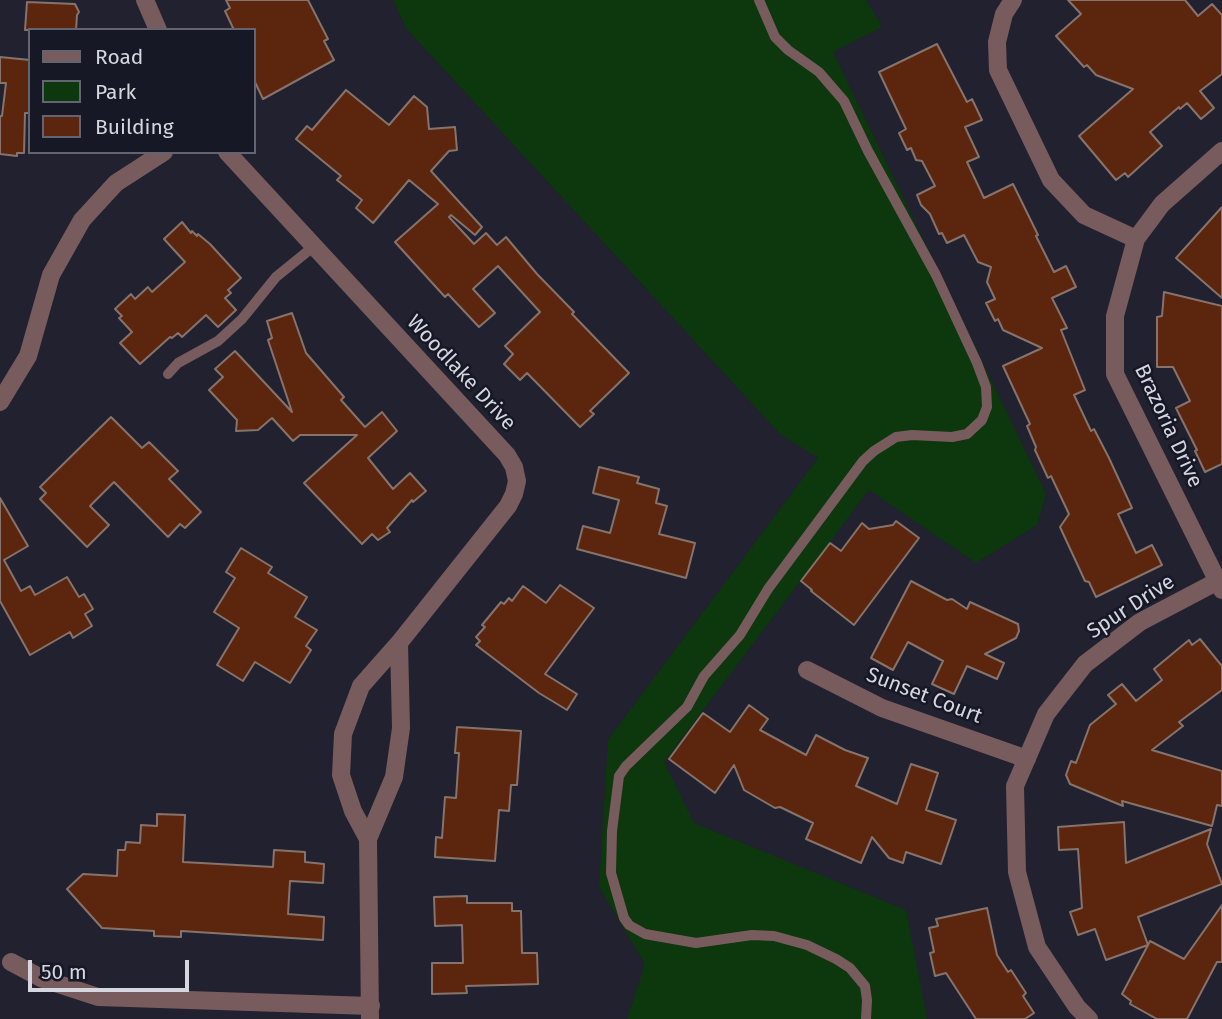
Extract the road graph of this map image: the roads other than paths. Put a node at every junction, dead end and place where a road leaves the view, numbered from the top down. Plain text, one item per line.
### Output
1 (145, 0) edge
2 (759, 0) edge
3 (1013, 0) edge
4 (157, 28) edge
5 (1222, 151) edge
6 (161, 154) edge
7 (228, 154) edge
8 (1136, 239) junction
9 (313, 247) junction
10 (168, 374) dead end
11 (0, 402) edge
12 (1219, 586) edge
13 (399, 643) junction
14 (807, 670) dead end
15 (1027, 759) junction
16 (368, 839) junction
17 (11, 962) dead end
18 (370, 1013) edge
19 (866, 1019) edge
20 (1089, 1019) edge

1 - 4 street
2 - 19 lane
3 - 8 street
5 - 8 street, Brazoria Drive
6 - 11 street
7 - 9 street, Woodlake Drive
8 - 12 street, Brazoria Drive
9 - 10 lane
9 - 13 street, Woodlake Drive
12 - 15 street, Spur Drive
13 - 16 street, Woodlake Drive
13 - 16 street, Woodlake Drive
14 - 15 street, Sunset Court
15 - 20 street, Spur Drive
16 - 18 street, Woodlake Drive
17 - 18 street

